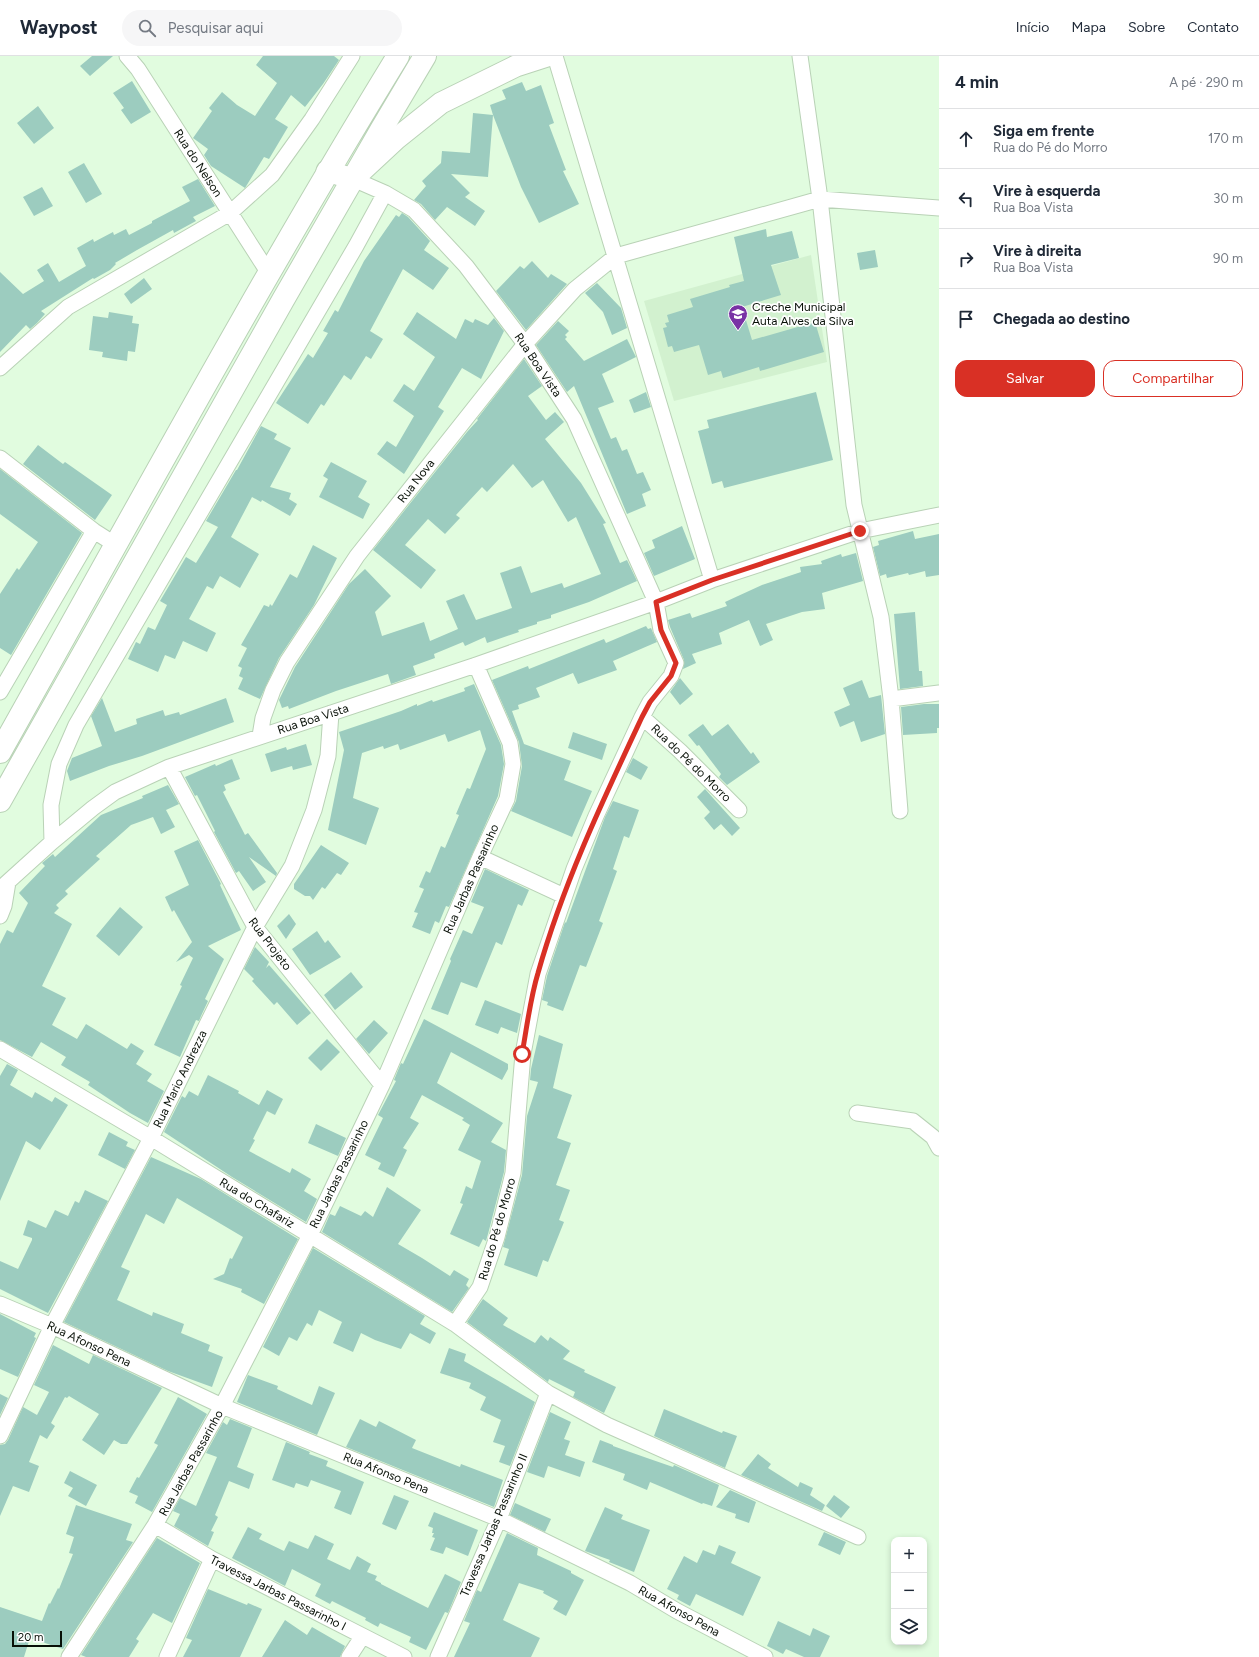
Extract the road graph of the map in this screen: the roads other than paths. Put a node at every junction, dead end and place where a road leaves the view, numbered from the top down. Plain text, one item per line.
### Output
1 (127, 56) edge
2 (352, 56) edge
3 (398, 56) edge
4 (425, 56) edge
5 (547, 56) edge
6 (555, 56) edge
7 (800, 56) edge
8 (327, 171) junction
9 (354, 179) junction
10 (385, 193) junction
11 (820, 199) junction
12 (939, 208) edge
13 (230, 213) junction
14 (616, 256) junction
15 (268, 272) junction
16 (525, 344) junction
17 (0, 368) edge
18 (0, 458) edge
19 (939, 515) edge
20 (94, 531) junction
21 (860, 531) junction
22 (116, 545) junction
23 (712, 580) junction
24 (656, 602) junction
25 (676, 663) joint
26 (476, 665) junction
27 (0, 692) edge
28 (939, 693) edge
29 (891, 699) junction
30 (331, 713) junction
31 (642, 717) junction
32 (260, 736) junction
33 (0, 752) edge
34 (169, 767) junction
35 (0, 802) edge
36 (739, 810) dead end
37 (900, 811) dead end
38 (52, 842) junction
39 (480, 857) junction
40 (4, 886) edge
41 (564, 896) junction
42 (0, 916) edge
43 (255, 927) junction
44 (0, 1049) edge
45 (382, 1085) junction
46 (857, 1113) dead end
47 (151, 1138) junction
48 (939, 1148) edge
49 (310, 1235) junction
50 (0, 1304) edge
51 (455, 1324) junction
52 (52, 1326) junction
53 (548, 1393) junction
54 (222, 1406) junction
55 (0, 1436) edge
56 (499, 1520) junction
57 (155, 1525) junction
58 (858, 1537) dead end
59 (212, 1560) junction
60 (362, 1637) junction
61 (69, 1657) edge
62 (167, 1657) edge
63 (349, 1657) edge
64 (404, 1657) edge
65 (438, 1657) edge
66 (766, 1657) edge

1 - 13 street, Rua do Nelson
2 - 13 street
3 - 8 main road
4 - 9 main road
5 - 9 main road
6 - 14 street
7 - 11 street
8 - 9 main road
8 - 15 main road
9 - 10 street, Rua Boa Vista
9 - 35 main road
10 - 16 street, Rua Boa Vista
10 - 38 street
11 - 12 street
11 - 14 street
11 - 21 street
13 - 15 street, Rua do Nelson
13 - 17 street
14 - 16 street, Rua Nova
14 - 23 street
15 - 22 main road
16 - 24 street, Rua Boa Vista
16 - 32 street, Rua Nova
18 - 20 street
19 - 21 street, Rua Boa Vista
20 - 22 street
20 - 27 street
21 - 23 street, Rua Boa Vista
21 - 29 street
22 - 33 main road
23 - 24 street, Rua Boa Vista
24 - 25 street, Rua Boa Vista
24 - 26 street, Rua Boa Vista
25 - 31 street, Rua do Pé do Morro
26 - 30 street, Rua Boa Vista
26 - 39 street, Rua Jarbas Passarinho
28 - 29 street
29 - 37 street
30 - 32 street, Rua Boa Vista
30 - 43 street, Rua Mario Andrezza
31 - 36 street, Rua do Pé do Morro
31 - 41 street, Rua do Pé do Morro
32 - 34 street, Rua Boa Vista
34 - 38 street, Rua Boa Vista
34 - 43 street, Rua Projeto
38 - 40 street, Rua Boa Vista
39 - 41 street
39 - 45 street, Rua Jarbas Passarinho
40 - 42 street
41 - 51 street, Rua do Pé do Morro
43 - 45 street, Rua Projeto
43 - 47 street, Rua Mario Andrezza
44 - 47 street, Rua do Chafariz
45 - 49 street, Rua Jarbas Passarinho
46 - 48 street
47 - 49 street, Rua do Chafariz
47 - 52 street, Rua Mario Andrezza
49 - 51 street, Rua do Chafariz
49 - 54 street, Rua Jarbas Passarinho
50 - 52 street, Rua Afonso Pena
51 - 53 street, Rua do Chafariz
52 - 54 street, Rua Afonso Pena
52 - 55 street, Rua Mario Andrezza
53 - 56 street, Travessa Jarbas Passarinho II
53 - 58 street, Rua do Chafariz
54 - 56 street, Rua Afonso Pena
54 - 57 street, Rua Jarbas Passarinho
56 - 65 street, Travessa Jarbas Passarinho II
56 - 66 street, Rua Afonso Pena
57 - 59 street, Travessa Jarbas Passarinho I
57 - 61 street, Rua Jarbas Passarinho
59 - 60 street, Travessa Jarbas Passarinho I
59 - 62 street
60 - 63 street
60 - 64 street, Travessa Jarbas Passarinho I

